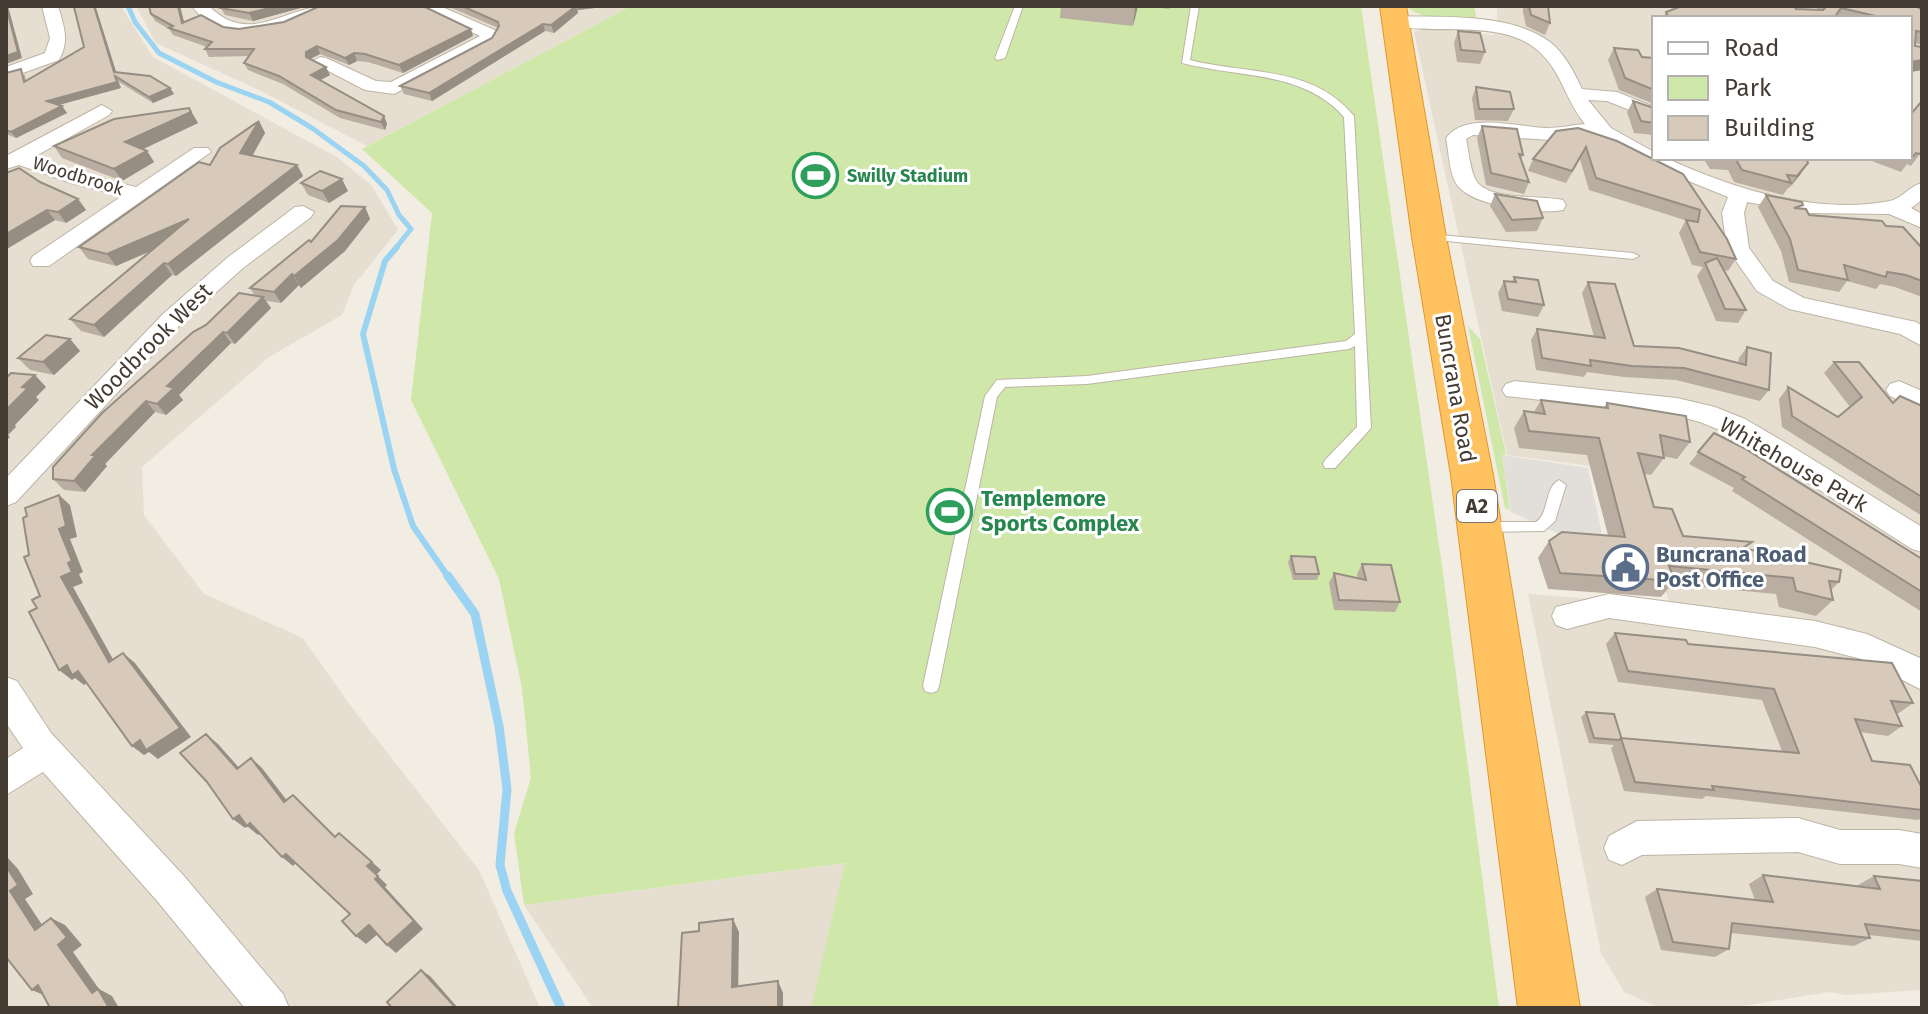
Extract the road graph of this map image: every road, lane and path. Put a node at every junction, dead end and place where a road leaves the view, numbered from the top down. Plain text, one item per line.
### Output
1 (50, 6) edge
2 (200, 6) edge
3 (321, 6) edge
4 (425, 6) edge
5 (1019, 6) edge
6 (1195, 6) edge
7 (1480, 6) edge
8 (1395, 14) edge
9 (1483, 27) junction
10 (1000, 58) dead end
11 (320, 62) edge
12 (6, 73) edge
13 (1574, 94) junction
14 (102, 111) dead end
15 (1652, 113) edge
16 (1599, 128) junction
17 (201, 152) dead end
18 (1652, 157) edge
19 (1657, 160) edge
20 (12, 161) edge
21 (1922, 189) edge
22 (138, 194) junction
23 (1739, 196) junction
24 (1555, 205) dead end
25 (1892, 207) junction
26 (303, 212) dead end
27 (1922, 222) edge
28 (1429, 237) junction
29 (1633, 256) dead end
30 (41, 261) dead end
31 (1361, 335) junction
32 (1922, 338) edge
33 (1515, 390) dead end
34 (1330, 464) dead end
35 (1559, 485) dead end
36 (6, 495) edge
37 (1480, 528) junction
38 (1922, 541) edge
39 (1567, 616) dead end
40 (1922, 676) edge
41 (931, 686) dead end
42 (6, 691) edge
43 (44, 752) junction
44 (6, 779) edge
45 (1622, 848) dead end
46 (1922, 851) edge
47 (269, 1008) edge
48 (1549, 1008) edge

1 - 12 street
2 - 3 street
4 - 11 street
5 - 10 lane
6 - 31 lane
7 - 9 street
8 - 9 street
8 - 28 highway, Buncrana Road / A2
9 - 13 street
13 - 15 street
13 - 16 street
14 - 20 street, Woodbrook
16 - 18 street
16 - 24 street
17 - 22 street, Woodbrook
19 - 23 street
20 - 22 street, Woodbrook
21 - 25 street
22 - 30 street, Woodbrook
23 - 25 street
23 - 32 street
25 - 27 street
26 - 36 street, Woodbrook West
28 - 29 lane
28 - 37 highway, Buncrana Road / A2
31 - 34 lane
31 - 41 lane
33 - 38 street, Whitehouse Park
35 - 37 lane
37 - 48 highway, Buncrana Road / A2
39 - 40 street
42 - 43 street
43 - 44 street
43 - 47 street
45 - 46 street

